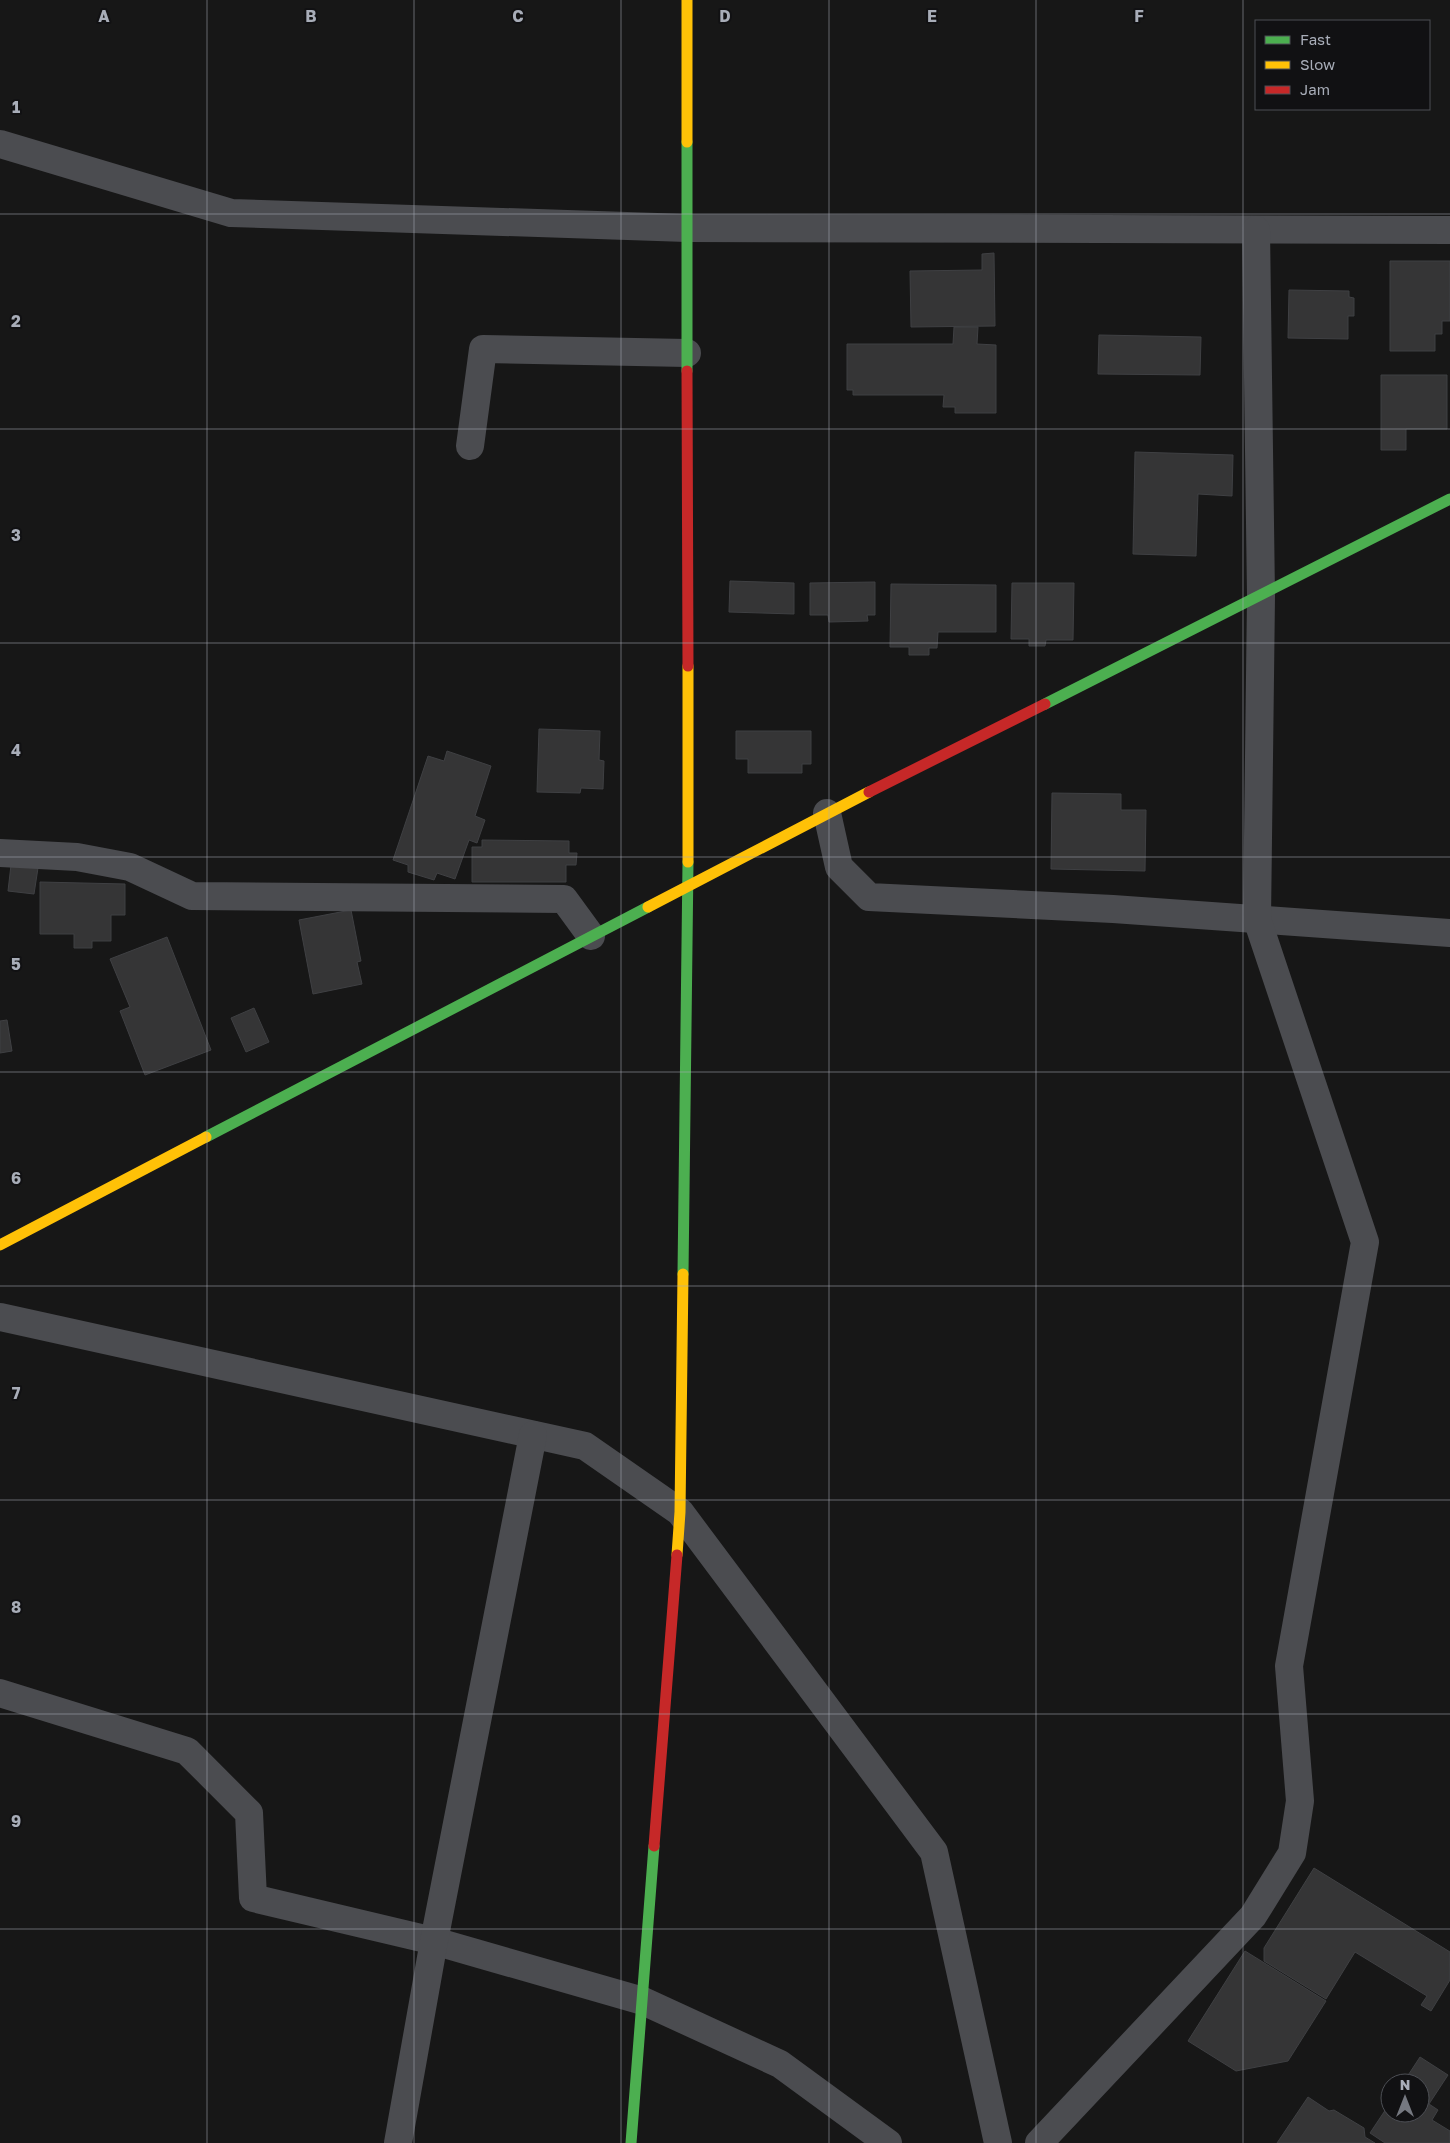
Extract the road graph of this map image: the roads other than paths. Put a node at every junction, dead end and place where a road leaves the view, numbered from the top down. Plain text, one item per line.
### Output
1 (687, 0) edge
2 (0, 144) edge
3 (687, 228) junction
4 (1256, 230) junction
5 (1450, 230) edge
6 (687, 353) junction
7 (470, 446) dead end
8 (1450, 499) edge
9 (1261, 596) junction
10 (827, 813) junction
11 (0, 854) edge
12 (688, 886) junction
13 (1257, 919) junction
14 (1450, 933) edge
15 (592, 936) junction
16 (0, 1245) edge
17 (0, 1317) edge
18 (533, 1435) junction
19 (680, 1512) junction
20 (0, 1693) edge
21 (434, 1941) junction
22 (642, 2001) junction
23 (398, 2143) edge
24 (631, 2143) edge
25 (888, 2143) edge
26 (998, 2143) edge
27 (1039, 2143) edge

1 - 3 street
2 - 3 street
3 - 4 street
3 - 6 street
4 - 5 street
4 - 9 street
6 - 7 street
6 - 12 street
8 - 9 street
9 - 10 street
9 - 13 street
10 - 12 street
10 - 13 street
11 - 15 street
12 - 15 street
12 - 19 street
13 - 14 street
13 - 27 street
15 - 16 street
17 - 18 street
18 - 19 street
18 - 21 street
19 - 22 street
19 - 26 street
20 - 21 street
21 - 22 street
21 - 23 street
22 - 24 street
22 - 25 street

